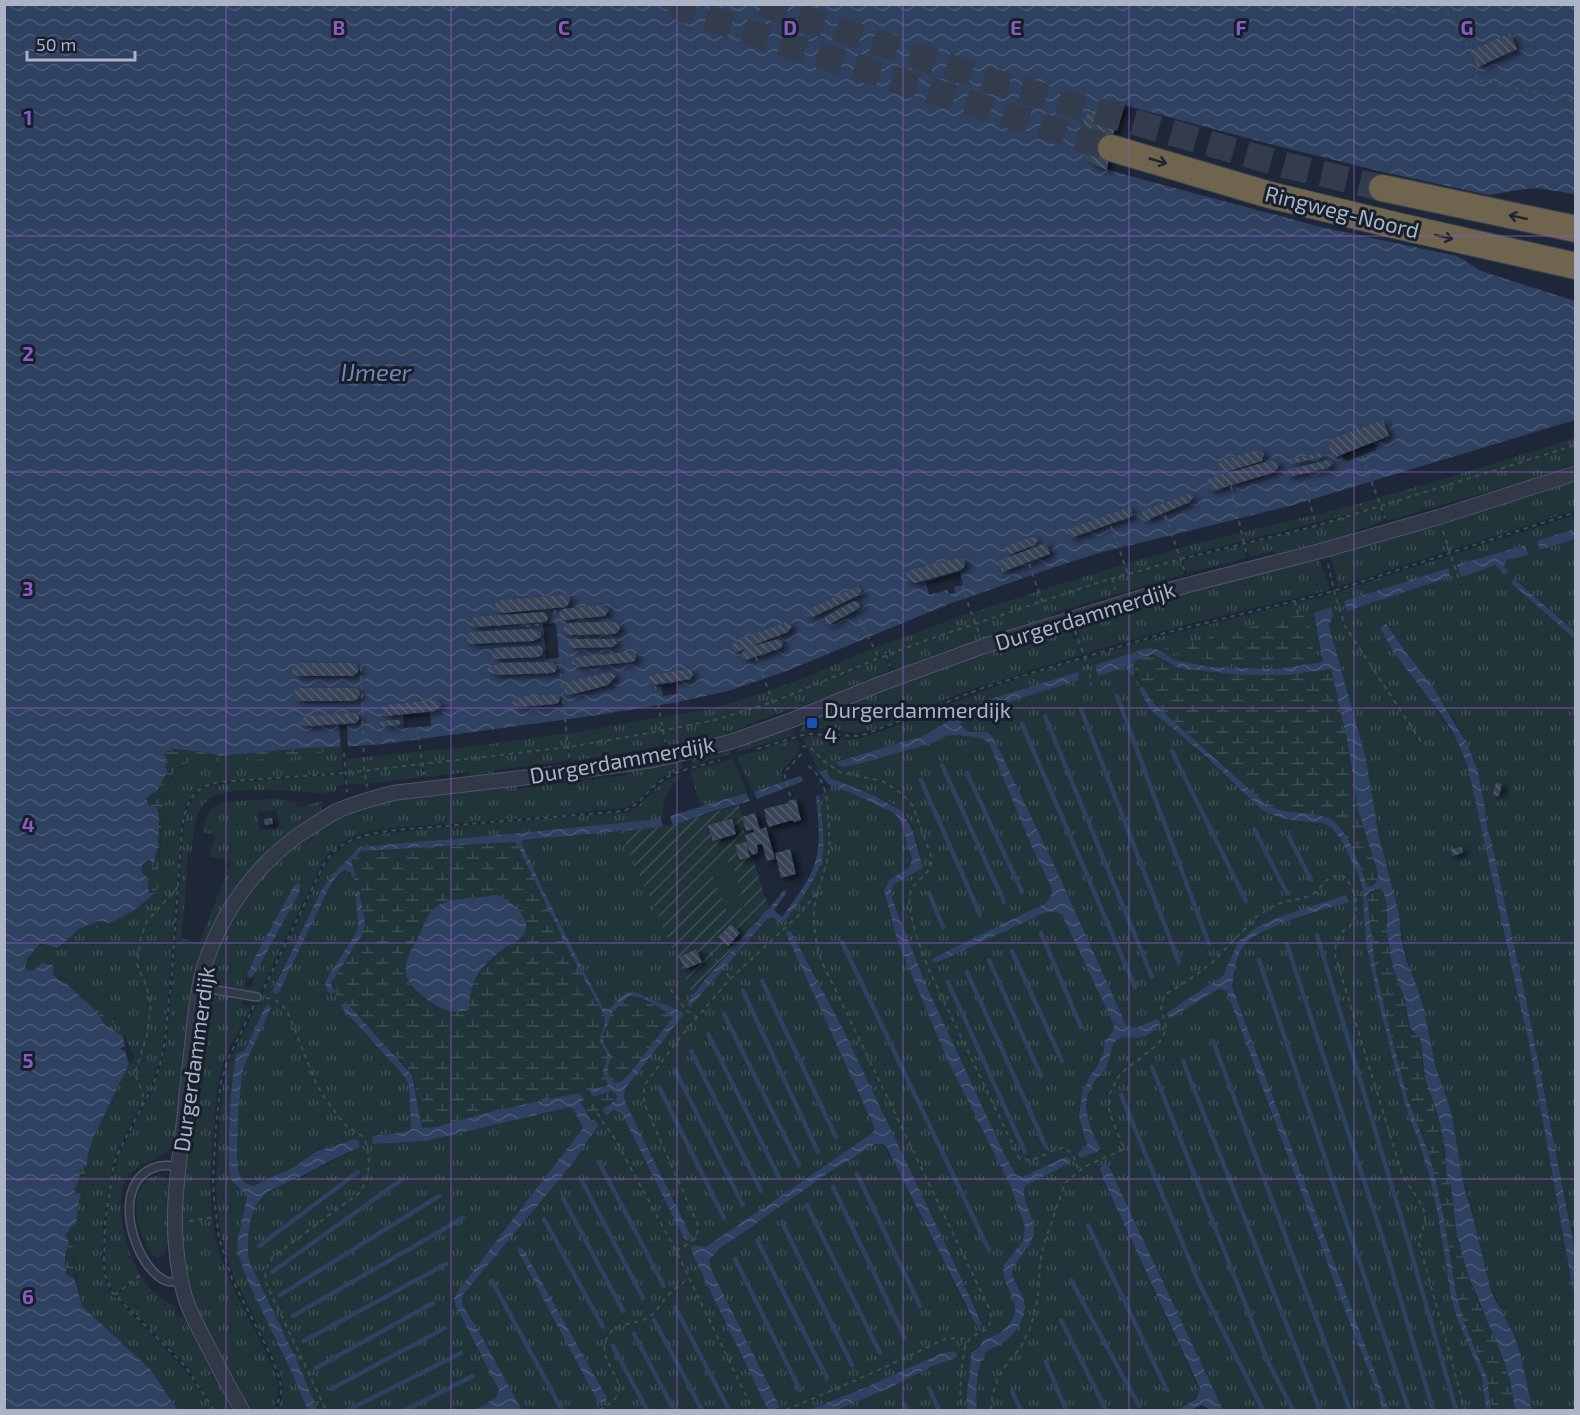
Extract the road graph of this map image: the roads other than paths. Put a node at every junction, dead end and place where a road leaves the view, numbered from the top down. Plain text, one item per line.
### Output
1 (1111, 148) tunnel mouth
2 (1382, 188) tunnel mouth
3 (1575, 229) edge
4 (1575, 266) edge
5 (1575, 473) edge
6 (199, 987) junction
7 (259, 997) road end
8 (179, 1166) junction
9 (182, 1281) junction
10 (242, 1410) edge

1 -> 4 highway, Ringweg-Noord
3 -> 2 highway, Ringweg-Noord
5 - 6 street, Durgerdammerdijk
6 - 7 lane
6 - 8 street, Durgerdammerdijk
8 - 9 street, Durgerdammerdijk
8 - 9 lane
9 - 10 street, Durgerdammerdijk

